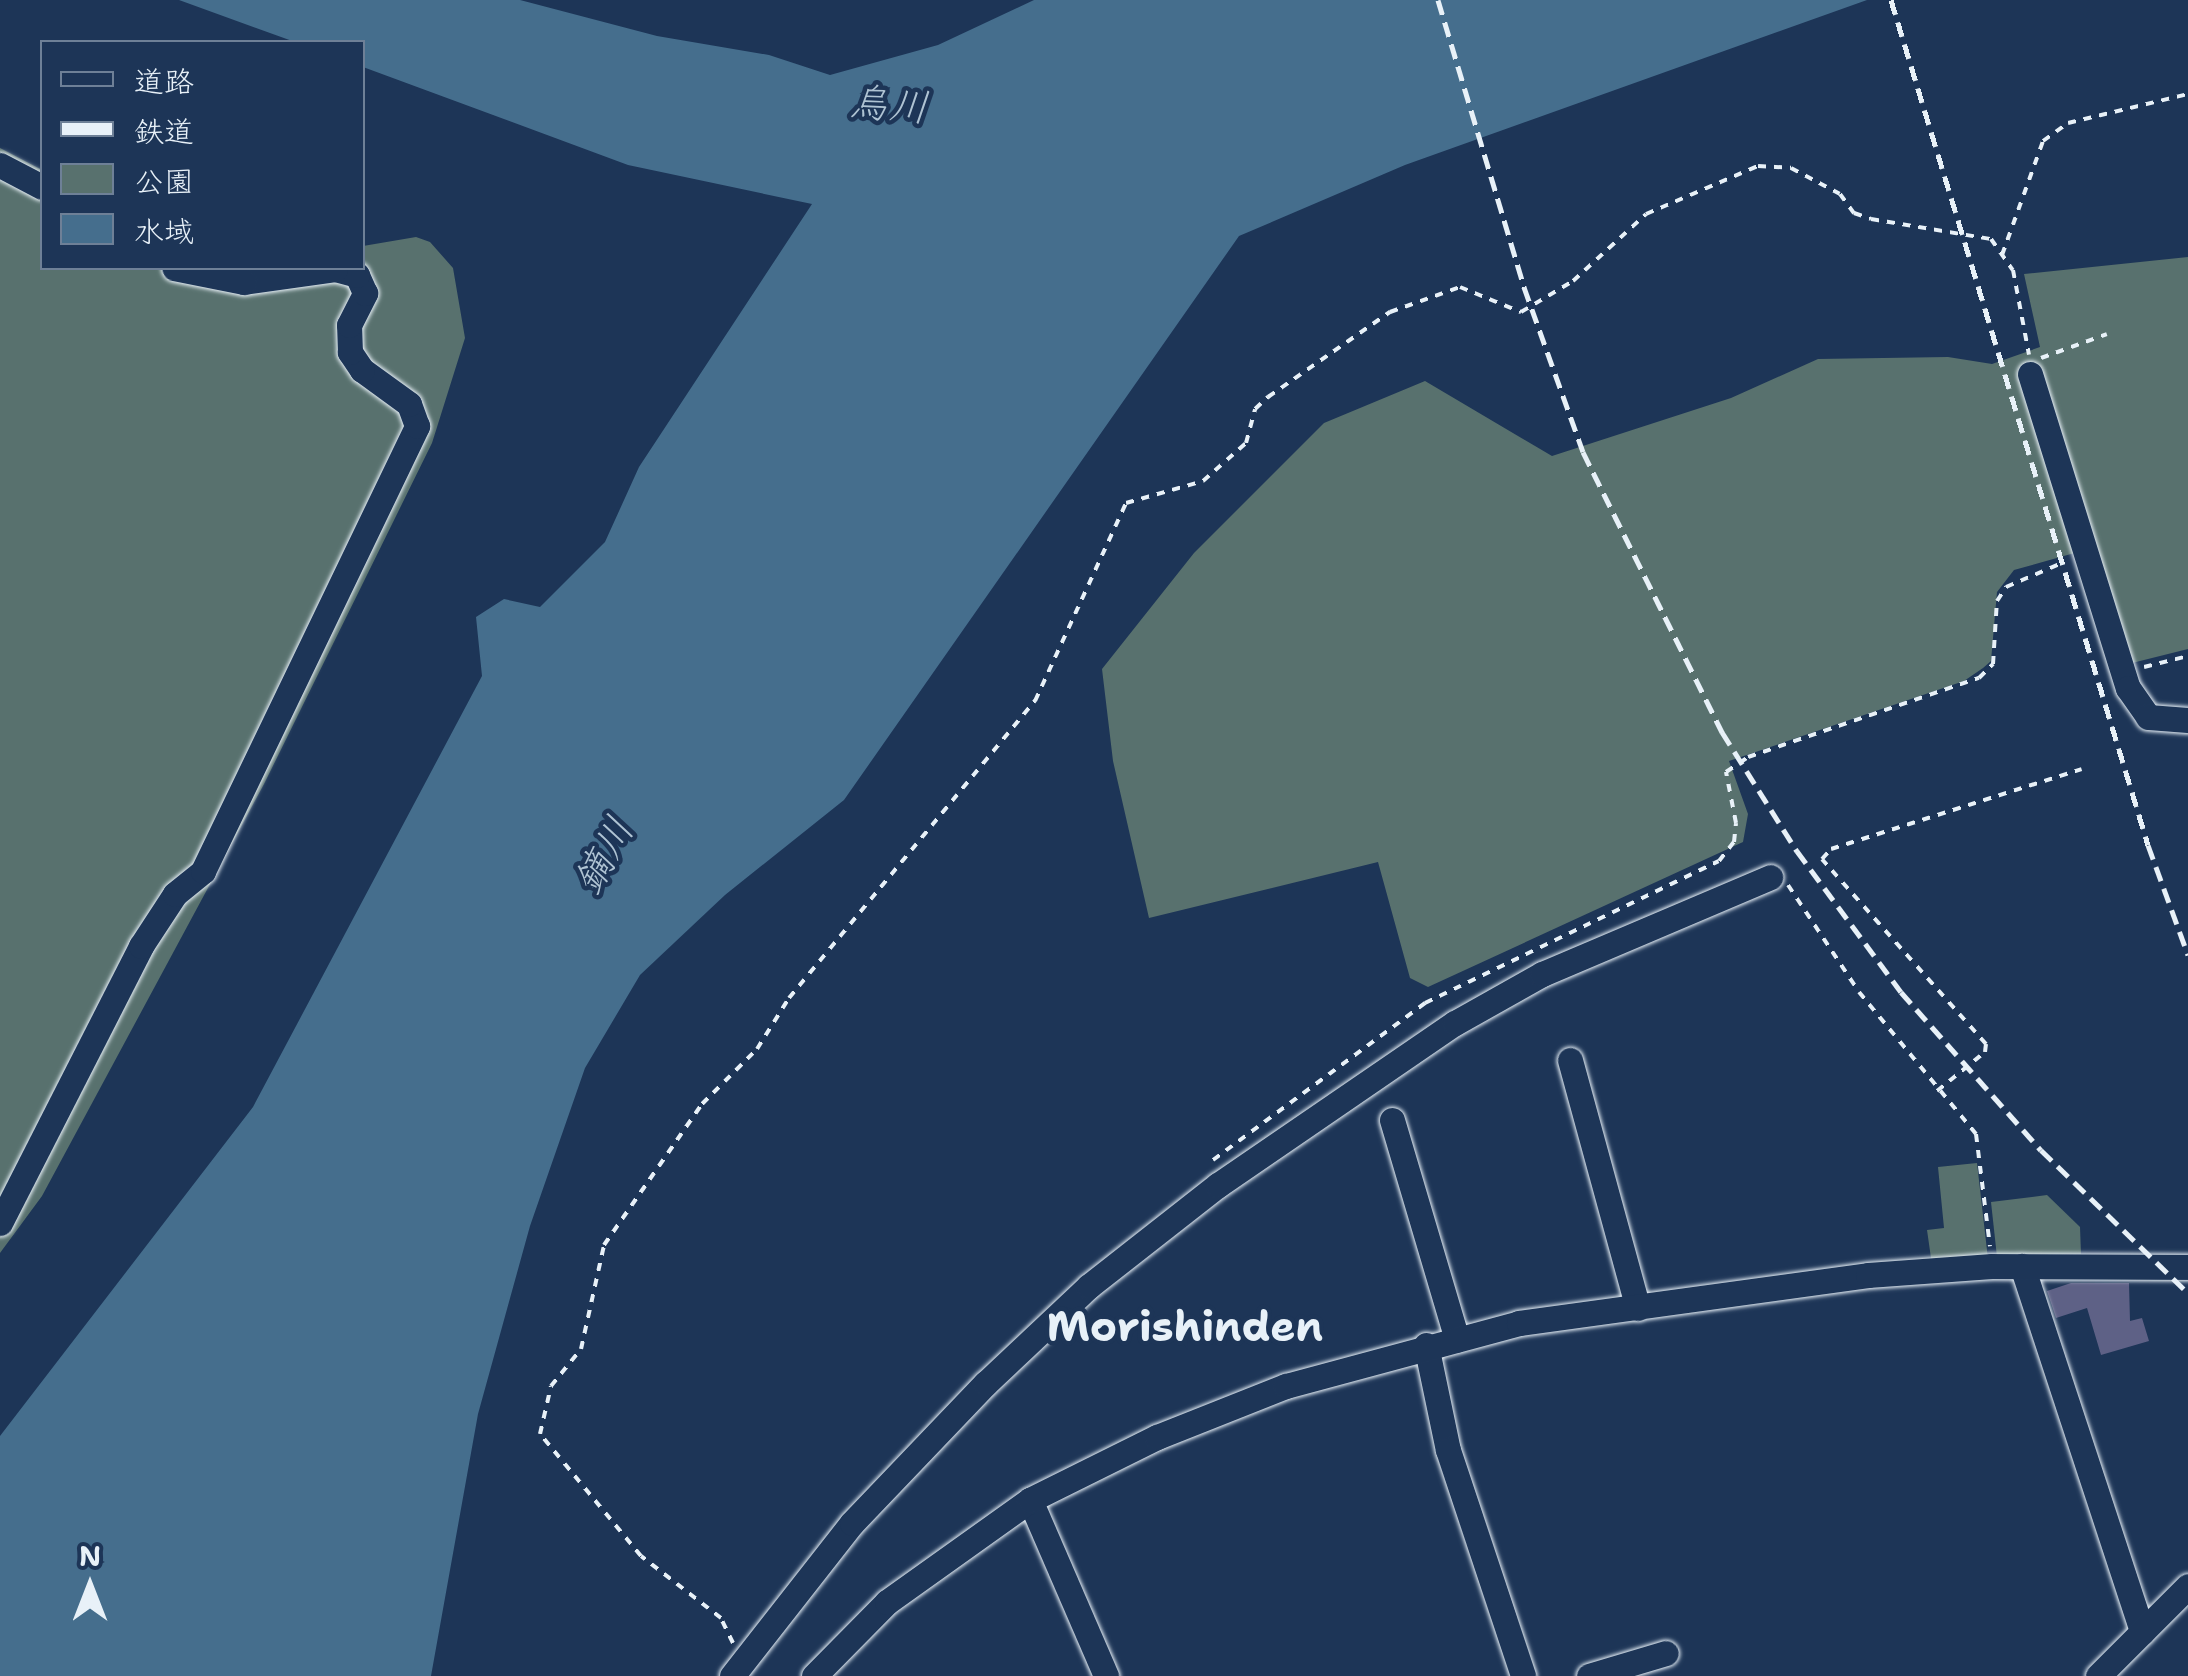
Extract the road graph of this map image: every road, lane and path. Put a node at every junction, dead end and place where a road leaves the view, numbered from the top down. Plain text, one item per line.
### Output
1 (2188, 94) edge
2 (0, 165) edge
3 (40, 186) edge
4 (2002, 255) junction
5 (184, 270) edge
6 (329, 270) edge
7 (340, 270) edge
8 (2107, 334) dead end
9 (2030, 374) junction
10 (2088, 554) junction
11 (2188, 656) edge
12 (2124, 672) junction
13 (2188, 720) edge
14 (2082, 769) dead end
15 (1770, 877) joint
16 (1425, 1003) dead end
17 (1570, 1060) dead end
18 (1937, 1092) junction
19 (1392, 1120) dead end
20 (0, 1223) edge
21 (1992, 1266) junction
22 (2022, 1266) junction
23 (2188, 1267) edge
24 (1638, 1308) junction
25 (1458, 1340) junction
26 (1426, 1346) junction
27 (1030, 1500) junction
28 (2188, 1586) edge
29 (2142, 1632) junction
30 (1666, 1653) dead end
31 (729, 1665) edge
32 (2112, 1671) edge
33 (814, 1676) edge
34 (1106, 1676) edge
35 (1523, 1676) edge
36 (1588, 1676) edge

1 - 4 path
2 - 3 street
4 - 9 path
4 - 31 path
5 - 6 street
7 - 20 street
8 - 9 path
9 - 10 street
10 - 12 street
10 - 16 path
11 - 12 path
12 - 13 street
14 - 18 path
15 - 18 path
15 - 31 street
17 - 24 street
18 - 21 path
19 - 25 street
21 - 22 street
21 - 24 street
22 - 23 street
22 - 29 street
24 - 25 street
25 - 26 street
26 - 27 street
26 - 35 street
27 - 33 street
27 - 34 street
28 - 29 street
29 - 32 street
30 - 36 street

